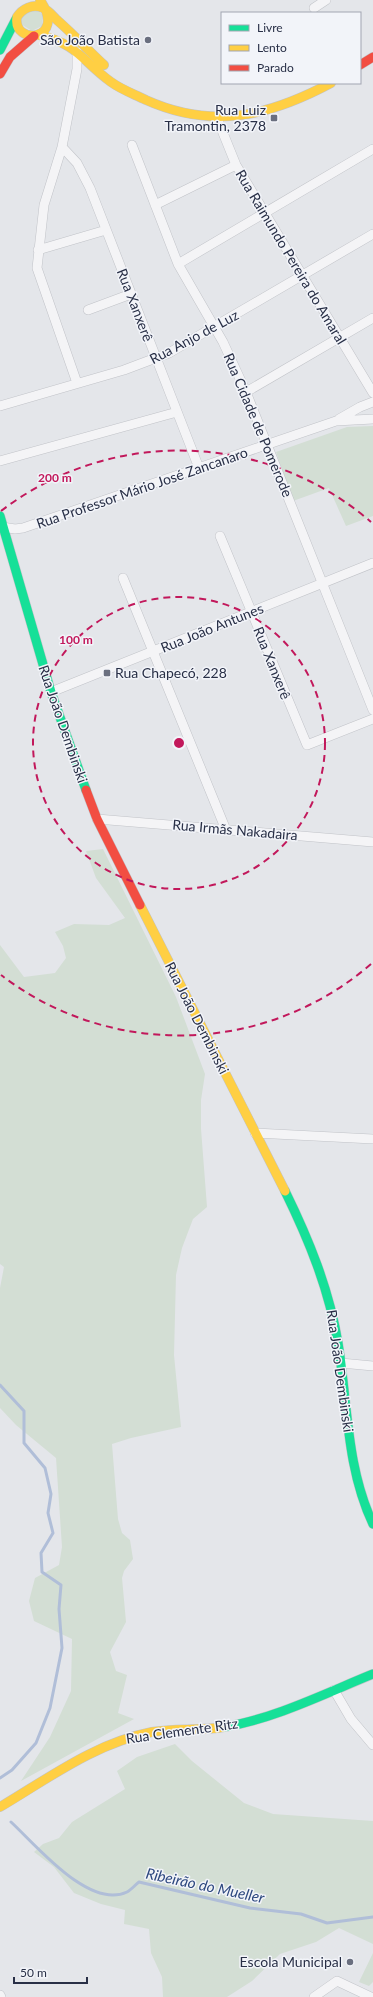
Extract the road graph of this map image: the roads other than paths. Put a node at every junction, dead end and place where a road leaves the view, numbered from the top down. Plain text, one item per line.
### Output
1 (19, 0) edge
2 (40, 0) edge
3 (326, 0) edge
4 (314, 8) dead end
5 (45, 9) junction
6 (19, 10) junction
7 (16, 19) junction
8 (37, 36) junction
9 (0, 50) edge
10 (77, 52) junction
11 (373, 57) edge
12 (361, 64) edge
13 (93, 67) junction
14 (77, 69) junction
15 (0, 74) edge
16 (329, 84) edge
17 (135, 94) junction
18 (217, 118) junction
19 (132, 145) dead end
20 (62, 147) junction
21 (373, 148) edge
22 (236, 165) junction
23 (155, 205) junction
24 (265, 213) junction
25 (106, 230) junction
26 (373, 234) edge
27 (38, 250) junction
28 (178, 264) junction
29 (303, 276) junction
30 (131, 294) junction
31 (88, 310) dead end
32 (373, 318) edge
33 (215, 327) junction
34 (340, 338) junction
35 (156, 358) junction
36 (77, 384) junction
37 (246, 392) junction
38 (373, 393) edge
39 (373, 402) edge
40 (0, 406) edge
41 (177, 412) junction
42 (373, 419) edge
43 (336, 421) junction
44 (267, 445) junction
45 (0, 461) edge
46 (199, 468) junction
47 (0, 516) edge
48 (1, 527) edge
49 (220, 536) dead end
50 (373, 563) edge
51 (123, 578) dead end
52 (322, 583) junction
53 (251, 612) junction
54 (153, 651) junction
55 (51, 692) junction
56 (373, 710) edge
57 (373, 719) edge
58 (97, 819) junction
59 (226, 830) junction
60 (373, 842) edge
61 (256, 1133) junction
62 (373, 1139) edge
63 (341, 1363) junction
64 (373, 1366) edge
65 (373, 1524) edge
66 (373, 1674) edge
67 (334, 1690) junction
68 (373, 1745) edge
69 (0, 1806) edge
70 (314, 1997) edge
71 (371, 1997) edge

1 - 6 main road
2 - 5 main road
3 - 4 street
5 - 6 main road
5 - 8 main road
5 - 17 main road
6 - 7 main road
7 - 8 main road
7 - 9 main road
8 - 10 main road
8 - 15 main road
10 - 13 main road
10 - 14 street
11 - 12 main road
13 - 14 street
13 - 17 main road
14 - 20 street
16 - 18 main road
17 - 18 main road
18 - 22 street, Rua Raimundo Pereira do Amaral
19 - 23 street, Rua Cidade de Pomerode
20 - 25 street, Rua Xanxerê
20 - 27 street
21 - 24 street
22 - 23 street
22 - 24 street, Rua Raimundo Pereira do Amaral
23 - 28 street, Rua Cidade de Pomerode
24 - 28 street
24 - 29 street, Rua Raimundo Pereira do Amaral
25 - 27 street
25 - 30 street, Rua Xanxerê
26 - 29 street, Rua Anjo de Luz
27 - 36 street
28 - 33 street, Rua Cidade de Pomerode
29 - 33 street, Rua Anjo de Luz
29 - 34 street, Rua Raimundo Pereira do Amaral
30 - 31 street
30 - 35 street, Rua Xanxerê
32 - 34 street
33 - 35 street, Rua Anjo de Luz
33 - 37 street, Rua Cidade de Pomerode
34 - 37 street
34 - 38 street, Rua Raimundo Pereira do Amaral
35 - 36 street, Rua Anjo de Luz
35 - 41 street, Rua Xanxerê
36 - 40 street, Rua Anjo de Luz
37 - 44 street, Rua Cidade de Pomerode
39 - 43 street
41 - 45 street
41 - 46 street, Rua Xanxerê
42 - 43 street, Rua Professor Mário José Zancanaro
43 - 44 street, Rua Professor Mário José Zancanaro
44 - 46 street, Rua Professor Mário José Zancanaro
44 - 52 street, Rua Cidade de Pomerode
46 - 48 street, Rua Professor Mário José Zancanaro
47 - 48 main road, Rua João Dembinski
48 - 55 main road, Rua João Dembinski
49 - 53 street, Rua Xanxerê
50 - 52 street, Rua João Antunes
51 - 54 street
52 - 53 street, Rua João Antunes
52 - 56 street, Rua Cidade de Pomerode
53 - 54 street, Rua João Antunes
53 - 57 street, Rua Xanxerê
54 - 55 street, Rua João Antunes
54 - 59 street
55 - 58 main road, Rua João Dembinski
58 - 59 street, Rua Irmãs Nakadaira
58 - 61 main road, Rua João Dembinski
59 - 60 street, Rua Irmãs Nakadaira
61 - 62 street
61 - 63 main road, Rua João Dembinski
63 - 64 street
63 - 65 main road, Rua João Dembinski
66 - 67 main road, Rua Clemente Ritz
67 - 68 street
67 - 69 main road, Rua Clemente Ritz
70 - 71 street

